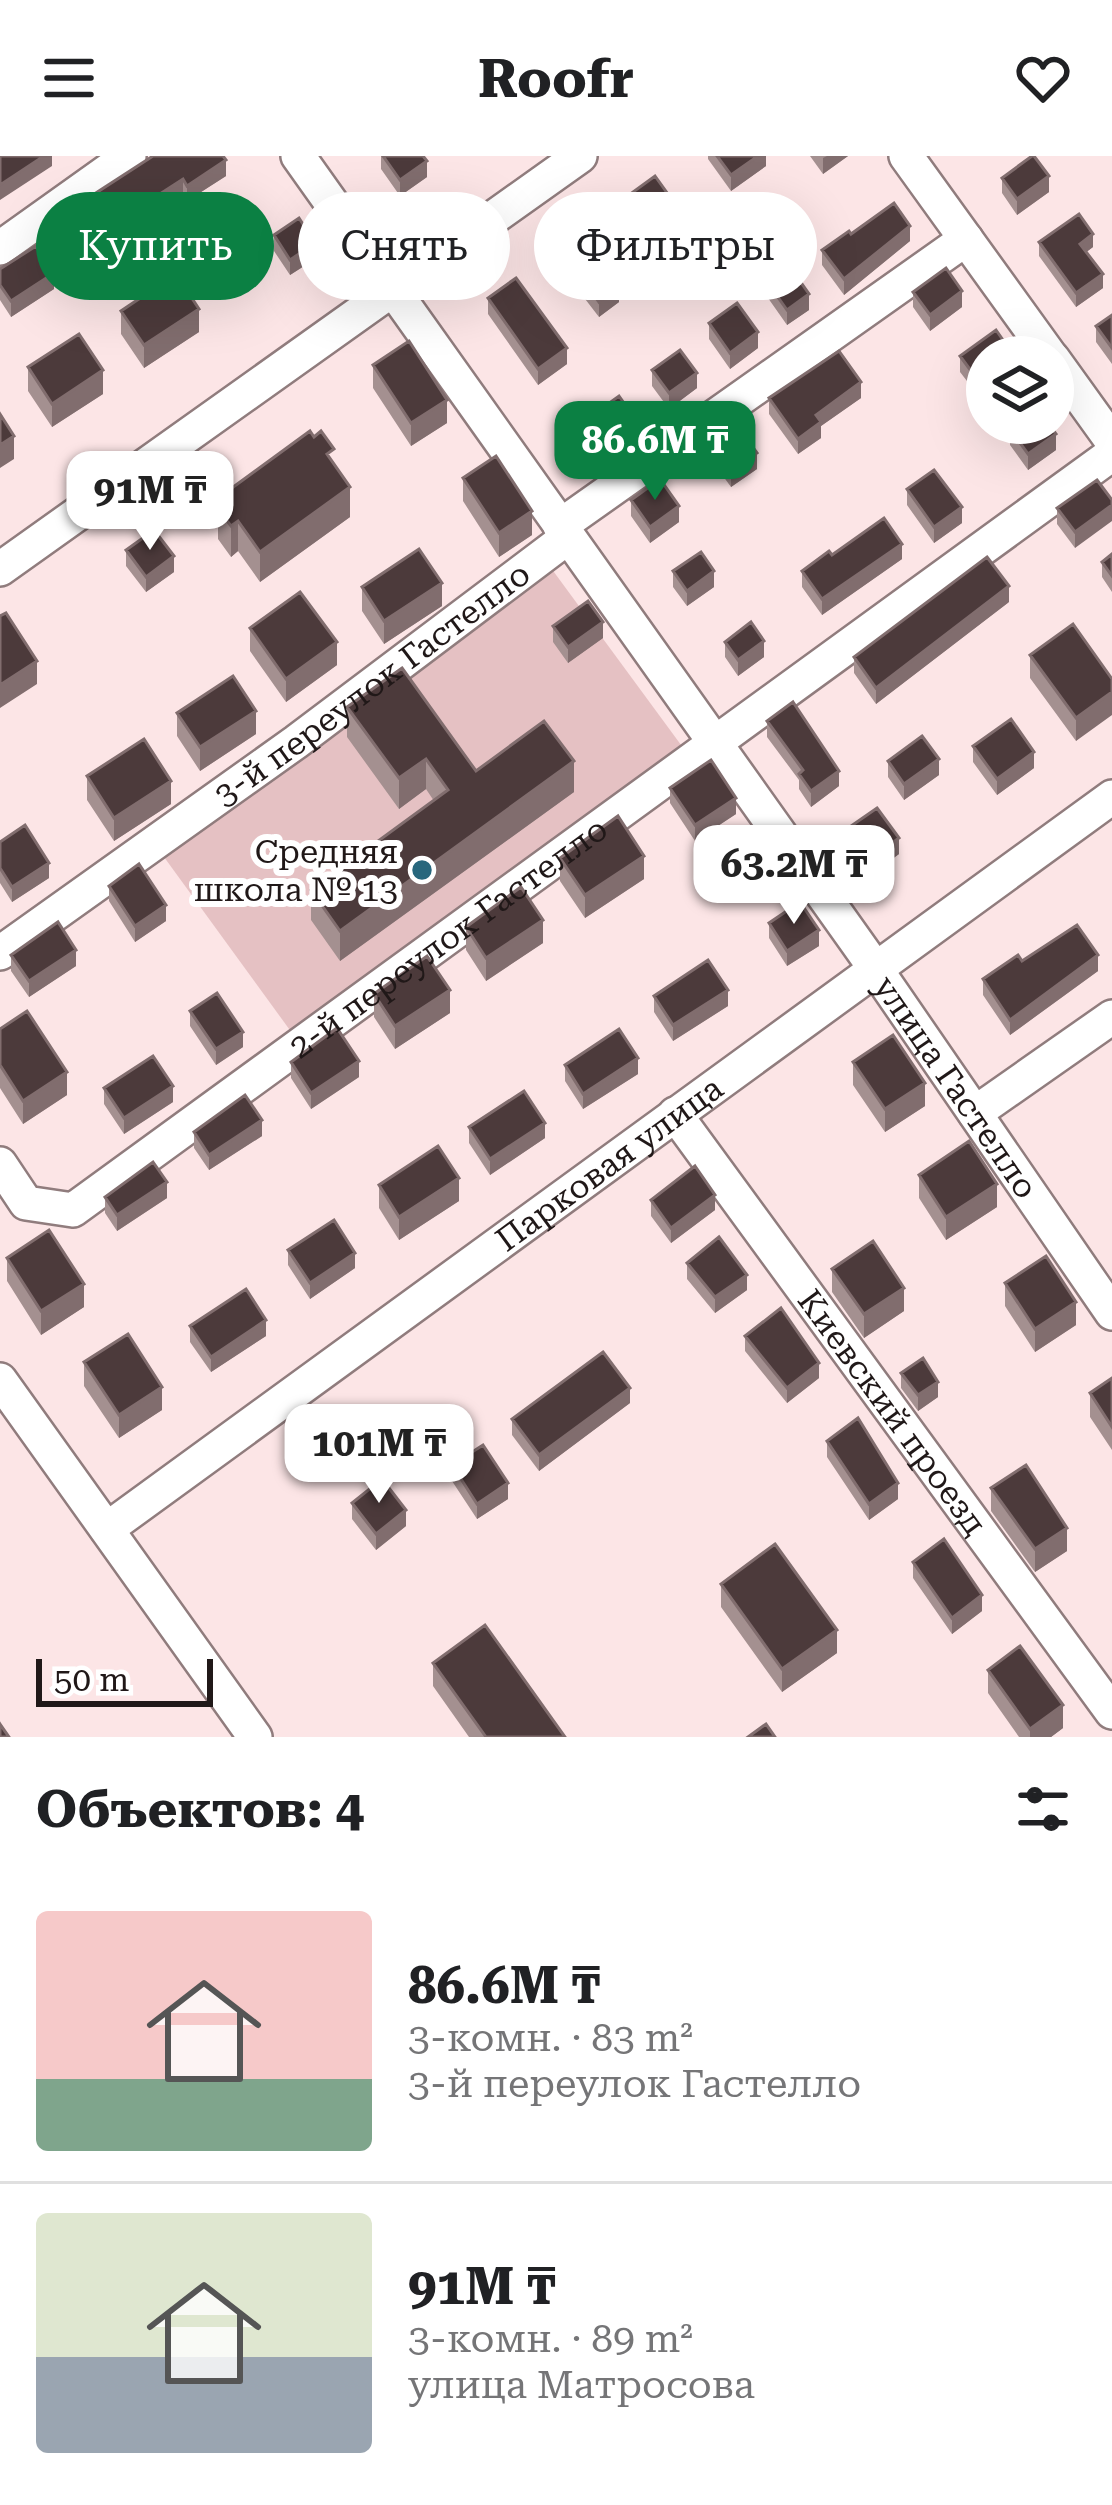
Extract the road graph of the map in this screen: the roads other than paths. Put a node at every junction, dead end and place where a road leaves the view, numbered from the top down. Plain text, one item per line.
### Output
1 (129, 156) edge
2 (298, 156) edge
3 (580, 156) edge
4 (906, 156) edge
5 (323, 192) edge
6 (510, 206) edge
7 (966, 238) junction
8 (0, 248) edge
9 (378, 300) edge
10 (399, 300) edge
11 (1036, 336) edge
12 (1074, 388) edge
13 (1112, 441) edge
14 (1112, 454) edge
15 (564, 532) junction
16 (0, 569) edge
17 (715, 743) junction
18 (1112, 796) edge
19 (0, 953) edge
20 (875, 968) junction
21 (1112, 1017) edge
22 (975, 1113) junction
23 (675, 1114) junction
24 (0, 1164) edge
25 (1102, 1277) edge
26 (1112, 1313) edge
27 (0, 1379) edge
28 (107, 1529) junction
29 (1112, 1712) edge
30 (255, 1737) edge

1 - 8 street
2 - 5 street, улица Гастелло
3 - 6 street
4 - 7 street
7 - 11 street
7 - 15 street, 3-й переулок Гастелло
9 - 16 street
10 - 15 street, улица Гастелло
12 - 13 street
14 - 17 street, 2-й переулок Гастелло
15 - 17 street, улица Гастелло
15 - 19 street, 3-й переулок Гастелло
17 - 20 street, улица Гастелло
17 - 24 street, 2-й переулок Гастелло
18 - 20 street, Парковая улица
20 - 22 street, улица Гастелло
20 - 23 street, Парковая улица
21 - 22 street
22 - 25 street, улица Гастелло
23 - 28 street, Парковая улица
23 - 29 street, Киевский проезд
25 - 26 street, улица Гастелло
27 - 28 street
28 - 30 street

